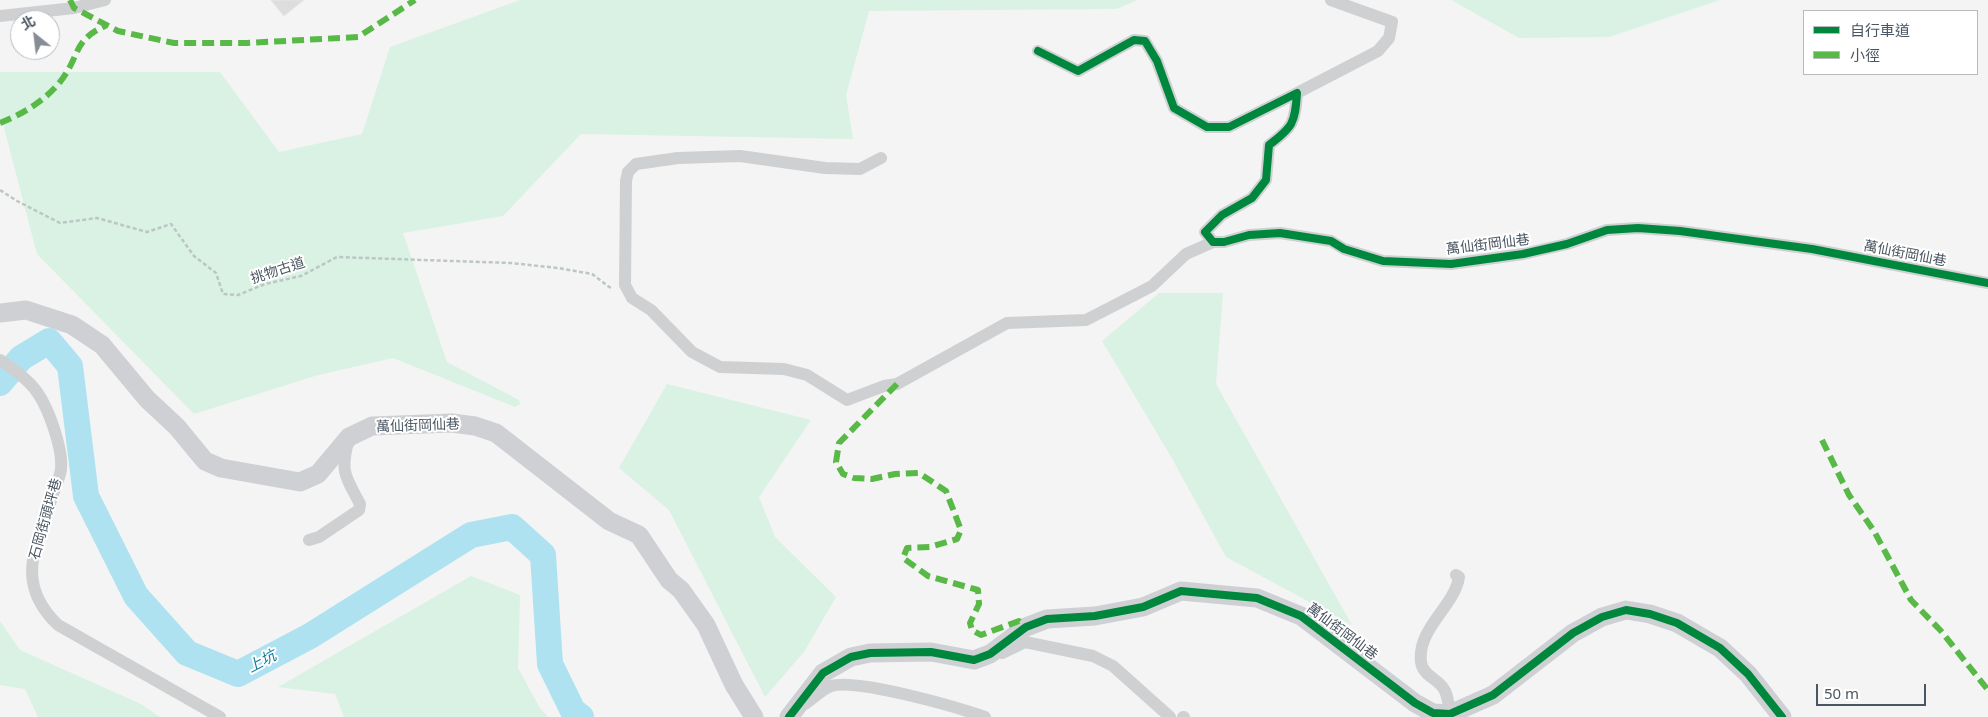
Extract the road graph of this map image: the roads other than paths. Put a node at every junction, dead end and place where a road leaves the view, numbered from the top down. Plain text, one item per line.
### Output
1 (105, 0) edge
2 (1331, 0) edge
3 (0, 16) edge
4 (1038, 51) dead end
5 (1297, 93) junction
6 (880, 158) dead end
7 (1213, 242) junction
8 (1988, 283) edge
9 (0, 314) edge
10 (0, 360) edge
11 (349, 437) junction
12 (308, 540) dead end
13 (1456, 575) dead end
14 (990, 654) junction
15 (1450, 714) junction
16 (791, 715) edge
17 (220, 717) edge
18 (754, 717) edge
19 (985, 717) edge
20 (1170, 717) edge
21 (1782, 717) edge

1 - 3 street
2 - 5 street
4 - 5 street
5 - 7 street
6 - 7 street, 萬仙街岡仙巷
7 - 8 street, 萬仙街岡仙巷
9 - 11 street, 萬仙街岡仙巷
10 - 17 street, 石岡街頭坪巷
11 - 12 street
11 - 18 street, 萬仙街岡仙巷
13 - 15 street
14 - 15 street, 萬仙街岡仙巷
14 - 16 street, 萬仙街岡仙巷
14 - 20 street
15 - 21 street
16 - 19 street

